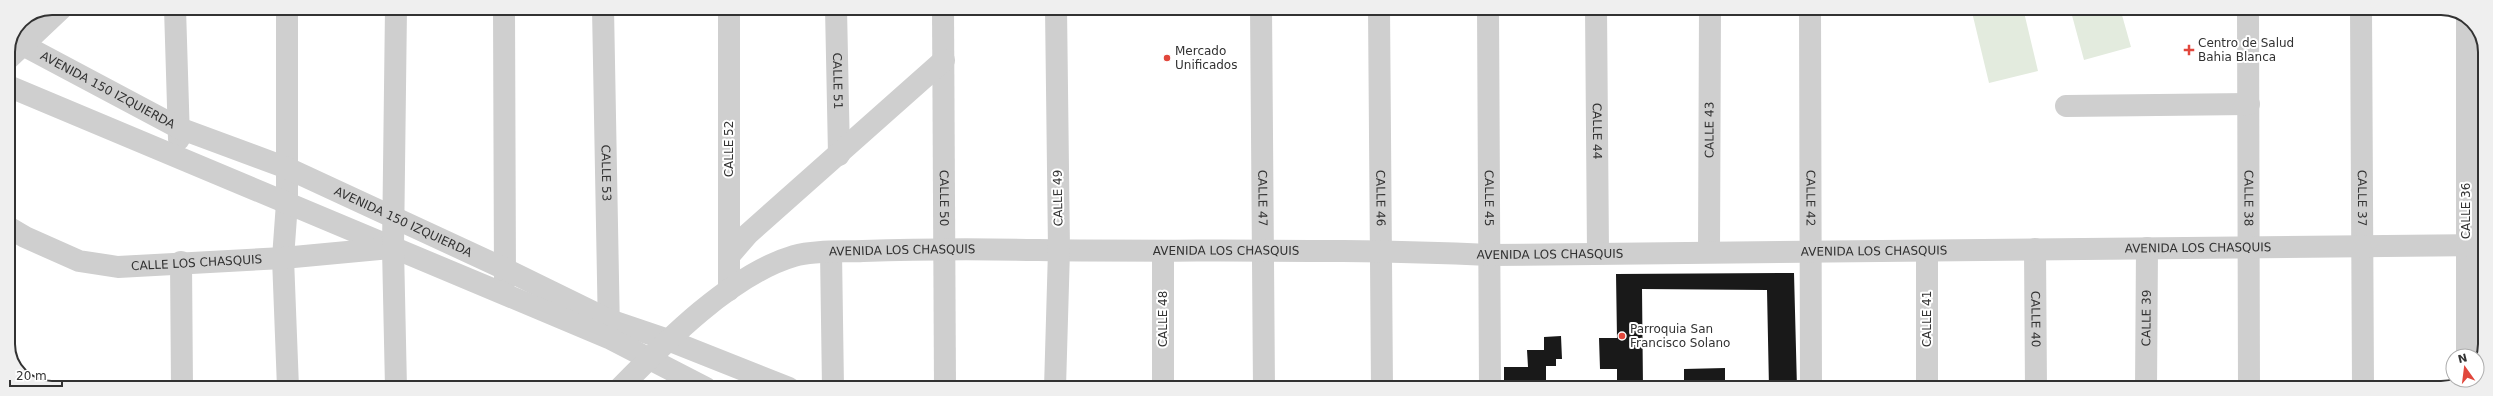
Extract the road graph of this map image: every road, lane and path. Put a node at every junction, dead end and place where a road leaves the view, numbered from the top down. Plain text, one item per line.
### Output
1 (55, 15) edge
2 (175, 15) edge
3 (287, 15) edge
4 (396, 15) edge
5 (504, 15) edge
6 (603, 15) edge
7 (729, 15) edge
8 (836, 15) edge
9 (943, 15) edge
10 (1056, 15) edge
11 (1261, 15) edge
12 (1379, 15) edge
13 (1488, 15) edge
14 (1596, 15) edge
15 (1710, 15) edge
16 (1810, 15) edge
17 (2248, 15) edge
18 (2361, 15) edge
19 (2467, 26) edge
20 (15, 52) edge
21 (944, 60) junction
22 (15, 89) edge
23 (2249, 104) junction
24 (2066, 106) dead end
25 (179, 128) junction
26 (839, 155) junction
27 (180, 158) junction
28 (287, 168) junction
29 (288, 204) junction
30 (393, 218) junction
31 (15, 231) edge
32 (2475, 245) edge
33 (2362, 246) junction
34 (2249, 247) junction
35 (393, 248) junction
36 (2147, 248) junction
37 (943, 249) junction
38 (2035, 249) junction
39 (1059, 250) junction
40 (1382, 250) junction
41 (1163, 251) junction
42 (1811, 251) junction
43 (1927, 251) junction
44 (831, 252) junction
45 (1265, 252) junction
46 (1709, 252) junction
47 (1598, 253) junction
48 (1488, 255) junction
49 (729, 256) junction
50 (283, 258) junction
51 (181, 262) junction
52 (505, 268) junction
53 (729, 290) junction
54 (505, 294) junction
55 (609, 329) junction
56 (668, 340) junction
57 (2467, 348) edge
58 (649, 358) junction
59 (182, 381) edge
60 (288, 381) edge
61 (396, 381) edge
62 (627, 381) edge
63 (693, 381) edge
64 (771, 381) edge
65 (833, 381) edge
66 (945, 381) edge
67 (1055, 381) edge
68 (1163, 381) edge
69 (1264, 381) edge
70 (1382, 381) edge
71 (1490, 381) edge
72 (1811, 381) edge
73 (1927, 381) edge
74 (2036, 381) edge
75 (2146, 381) edge
76 (2249, 381) edge
77 (2363, 381) edge

1 - 20 street
2 - 25 street
3 - 28 street
4 - 30 street
5 - 52 street
6 - 55 street, CALLE 53
7 - 49 street, CALLE 52
8 - 26 street, CALLE 51
9 - 21 street, CALLE 50
10 - 39 street, CALLE 49
11 - 45 street, CALLE 47
12 - 40 street, CALLE 46
13 - 48 street, CALLE 45
14 - 47 street, CALLE 44
15 - 46 street, CALLE 43
16 - 42 street, CALLE 42
17 - 23 street, CALLE 38
18 - 33 street, CALLE 37
19 - 32 street, CALLE 36
20 - 25 street, AVENIDA 150 IZQUIERDA
21 - 26 street
21 - 37 street, CALLE 50
22 - 27 street, AVENIDA 150 IZQUIERDA
23 - 24 street
23 - 34 street, CALLE 38
25 - 27 street
25 - 28 street, AVENIDA 150 IZQUIERDA
26 - 49 street
27 - 29 street, AVENIDA 150 IZQUIERDA
28 - 29 street
28 - 30 street, AVENIDA 150 IZQUIERDA
29 - 35 street, AVENIDA 150 IZQUIERDA
29 - 50 street
30 - 35 street
30 - 52 street, AVENIDA 150 IZQUIERDA
31 - 51 street, CALLE LOS CHASQUIS
32 - 33 street, AVENIDA LOS CHASQUIS
32 - 57 street, CALLE 36
33 - 34 street, AVENIDA LOS CHASQUIS
33 - 77 street, CALLE 37
34 - 36 street, AVENIDA LOS CHASQUIS
34 - 76 street, CALLE 38
35 - 50 street, CALLE LOS CHASQUIS
35 - 54 street, AVENIDA 150 IZQUIERDA
35 - 61 street
36 - 38 street, AVENIDA LOS CHASQUIS
36 - 75 street, CALLE 39
37 - 39 street, AVENIDA LOS CHASQUIS
37 - 44 street, AVENIDA LOS CHASQUIS
37 - 66 street, CALLE 50
38 - 43 street, AVENIDA LOS CHASQUIS
38 - 74 street, CALLE 40
39 - 41 street, AVENIDA LOS CHASQUIS
39 - 67 street, CALLE 49
40 - 45 street, AVENIDA LOS CHASQUIS
40 - 48 street, AVENIDA LOS CHASQUIS
40 - 70 street, CALLE 46
41 - 45 street, AVENIDA LOS CHASQUIS
41 - 68 street, CALLE 48
42 - 43 street, AVENIDA LOS CHASQUIS
42 - 46 street, AVENIDA LOS CHASQUIS
42 - 72 street, CALLE 42
43 - 73 street, CALLE 41
44 - 53 street, AVENIDA LOS CHASQUIS
44 - 65 street
45 - 69 street, CALLE 47
46 - 47 street, AVENIDA LOS CHASQUIS
47 - 48 street, AVENIDA LOS CHASQUIS
48 - 71 street, CALLE 45
49 - 53 street, CALLE 52
50 - 51 street, CALLE LOS CHASQUIS
50 - 60 street
51 - 59 street
52 - 54 street
52 - 55 street, AVENIDA 150 IZQUIERDA
53 - 56 street, AVENIDA LOS CHASQUIS
54 - 55 street, AVENIDA 150 IZQUIERDA
55 - 56 street, AVENIDA 150 IZQUIERDA
55 - 58 street, AVENIDA 150 IZQUIERDA
56 - 58 street, AVENIDA LOS CHASQUIS
56 - 64 street, AVENIDA 150 IZQUIERDA
58 - 62 street, AVENIDA LOS CHASQUIS
58 - 63 street, AVENIDA 150 IZQUIERDA

